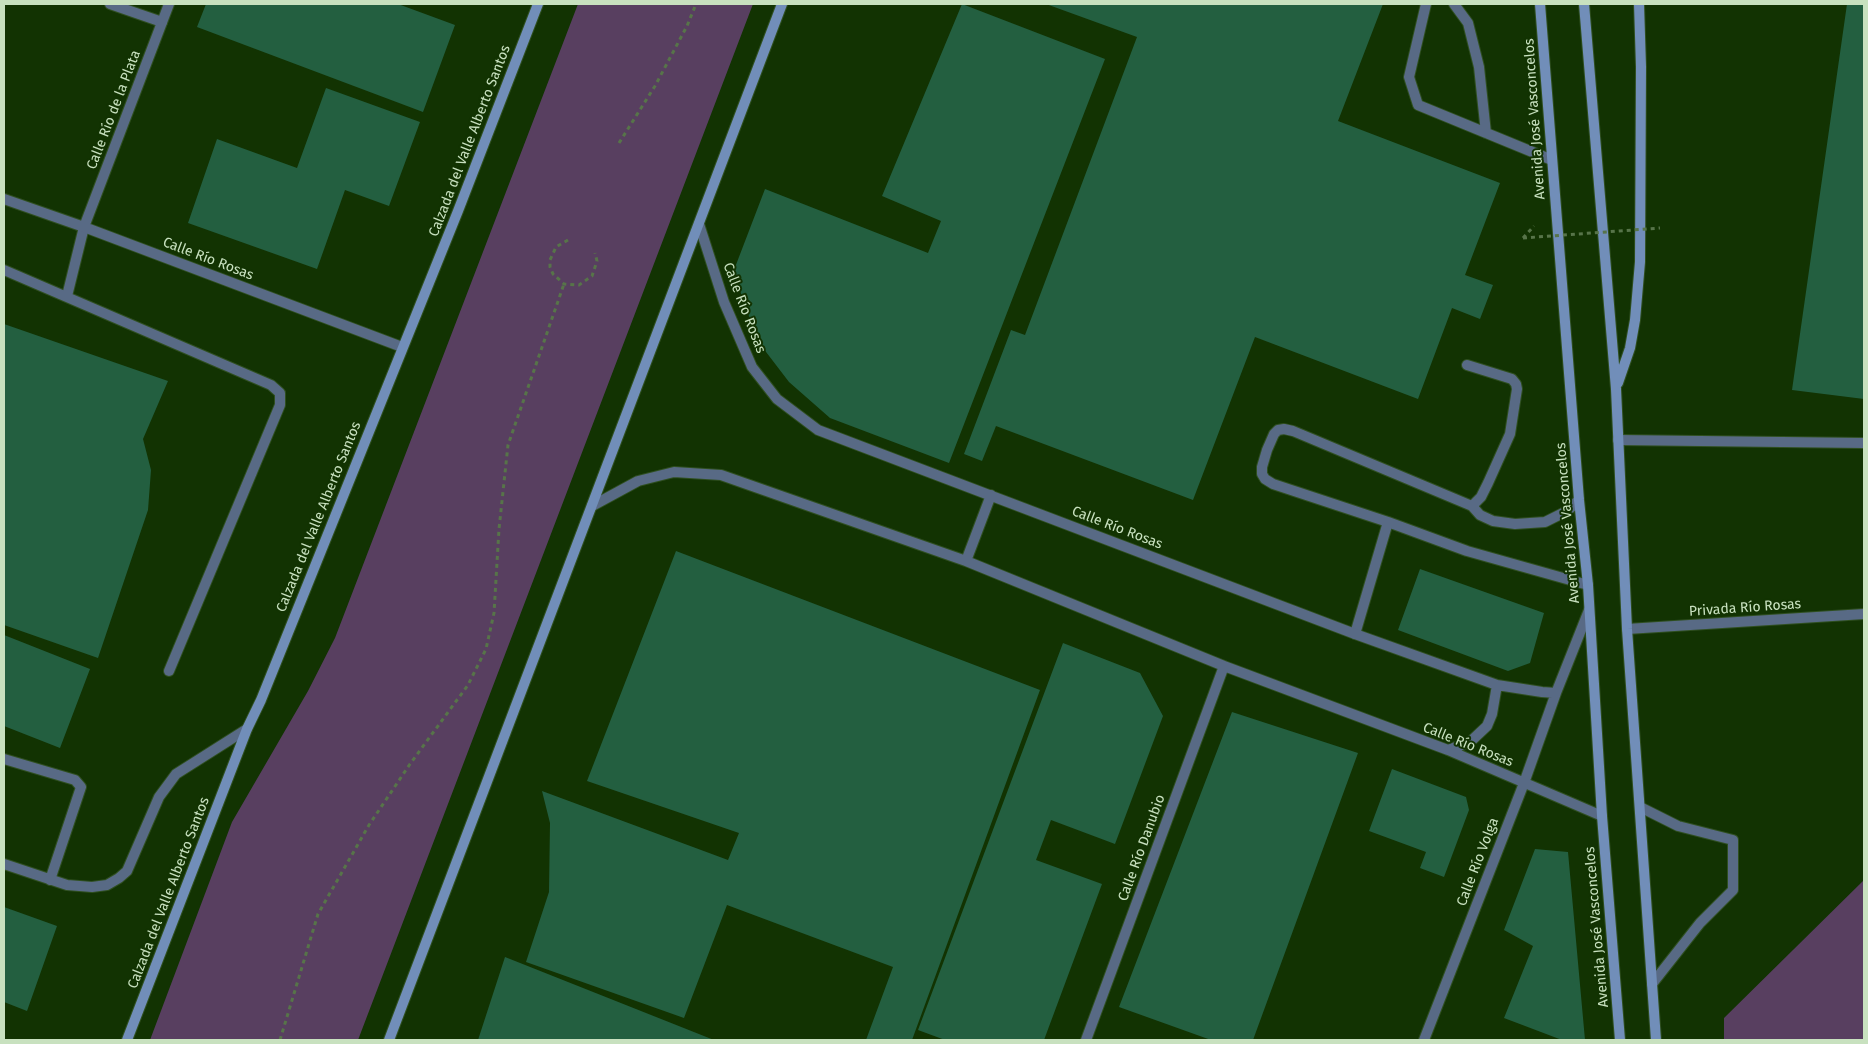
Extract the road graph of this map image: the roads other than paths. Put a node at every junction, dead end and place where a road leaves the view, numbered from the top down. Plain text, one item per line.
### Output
1 (110, 4) edge
2 (169, 4) edge
3 (538, 4) edge
4 (782, 4) edge
5 (1426, 4) edge
6 (1454, 4) edge
7 (1540, 4) edge
8 (1584, 4) edge
9 (1639, 4) edge
10 (162, 22) junction
11 (1486, 133) junction
12 (1552, 160) junction
13 (4, 199) edge
14 (699, 224) junction
15 (84, 227) junction
16 (4, 270) edge
17 (67, 296) junction
18 (402, 347) junction
19 (1467, 365) dead end
20 (1616, 389) junction
21 (1618, 440) junction
22 (1864, 443) edge
23 (991, 495) junction
24 (1579, 500) junction
25 (592, 506) junction
26 (1472, 506) junction
27 (1388, 522) junction
28 (966, 561) junction
29 (1588, 585) junction
30 (1589, 610) junction
31 (1864, 614) edge
32 (1627, 629) junction
33 (1355, 634) junction
34 (1224, 666) junction
35 (169, 671) dead end
36 (1497, 685) junction
37 (1556, 693) junction
38 (247, 729) junction
39 (1448, 750) junction
40 (4, 759) edge
41 (1524, 783) junction
42 (1640, 807) junction
43 (1602, 816) junction
44 (4, 864) edge
45 (50, 880) junction
46 (1652, 984) junction
47 (127, 1040) edge
48 (389, 1040) edge
49 (1086, 1040) edge
50 (1424, 1040) edge
51 (1620, 1040) edge
52 (1656, 1040) edge

1 - 10 street
2 - 10 street, Calle Río de la Plata
3 - 18 main road, Calzada del Valle Alberto Santos
4 - 14 main road
5 - 11 street
6 - 11 street
7 - 12 main road, Avenida José Vasconcelos
8 - 20 main road
9 - 20 main road
10 - 15 street, Calle Río de la Plata
11 - 12 street
12 - 24 main road, Avenida José Vasconcelos
13 - 15 street, Calle Río Rosas
14 - 23 street, Calle Río Rosas
14 - 25 main road
15 - 17 street, Calle Río de la Plata
15 - 18 street, Calle Río Rosas
16 - 17 street
17 - 35 street
18 - 38 main road, Calzada del Valle Alberto Santos
19 - 26 street
20 - 21 main road
21 - 22 street
21 - 32 main road
23 - 28 street
23 - 33 street, Calle Río Rosas
24 - 26 street
24 - 29 main road, Avenida José Vasconcelos
25 - 28 street, Calle Río Rosas
25 - 48 main road
26 - 27 street
27 - 29 street
27 - 33 street
28 - 34 street, Calle Río Rosas
29 - 30 main road, Avenida José Vasconcelos
30 - 37 street
30 - 43 main road, Avenida José Vasconcelos
31 - 32 street, Privada Río Rosas
32 - 42 main road
33 - 36 street, Calle Río Rosas
34 - 39 street, Calle Río Rosas
34 - 49 street, Calle Río Danubio
36 - 37 street, Calle Río Rosas
36 - 39 street
37 - 41 street, Calle Río Volga
38 - 45 street
38 - 47 main road, Calzada del Valle Alberto Santos
39 - 41 street, Calle Río Rosas
40 - 45 street
41 - 43 street, Calle Río Rosas
41 - 50 street, Calle Río Volga
42 - 46 main road
42 - 46 street
43 - 51 main road, Avenida José Vasconcelos
44 - 45 street
46 - 52 main road

